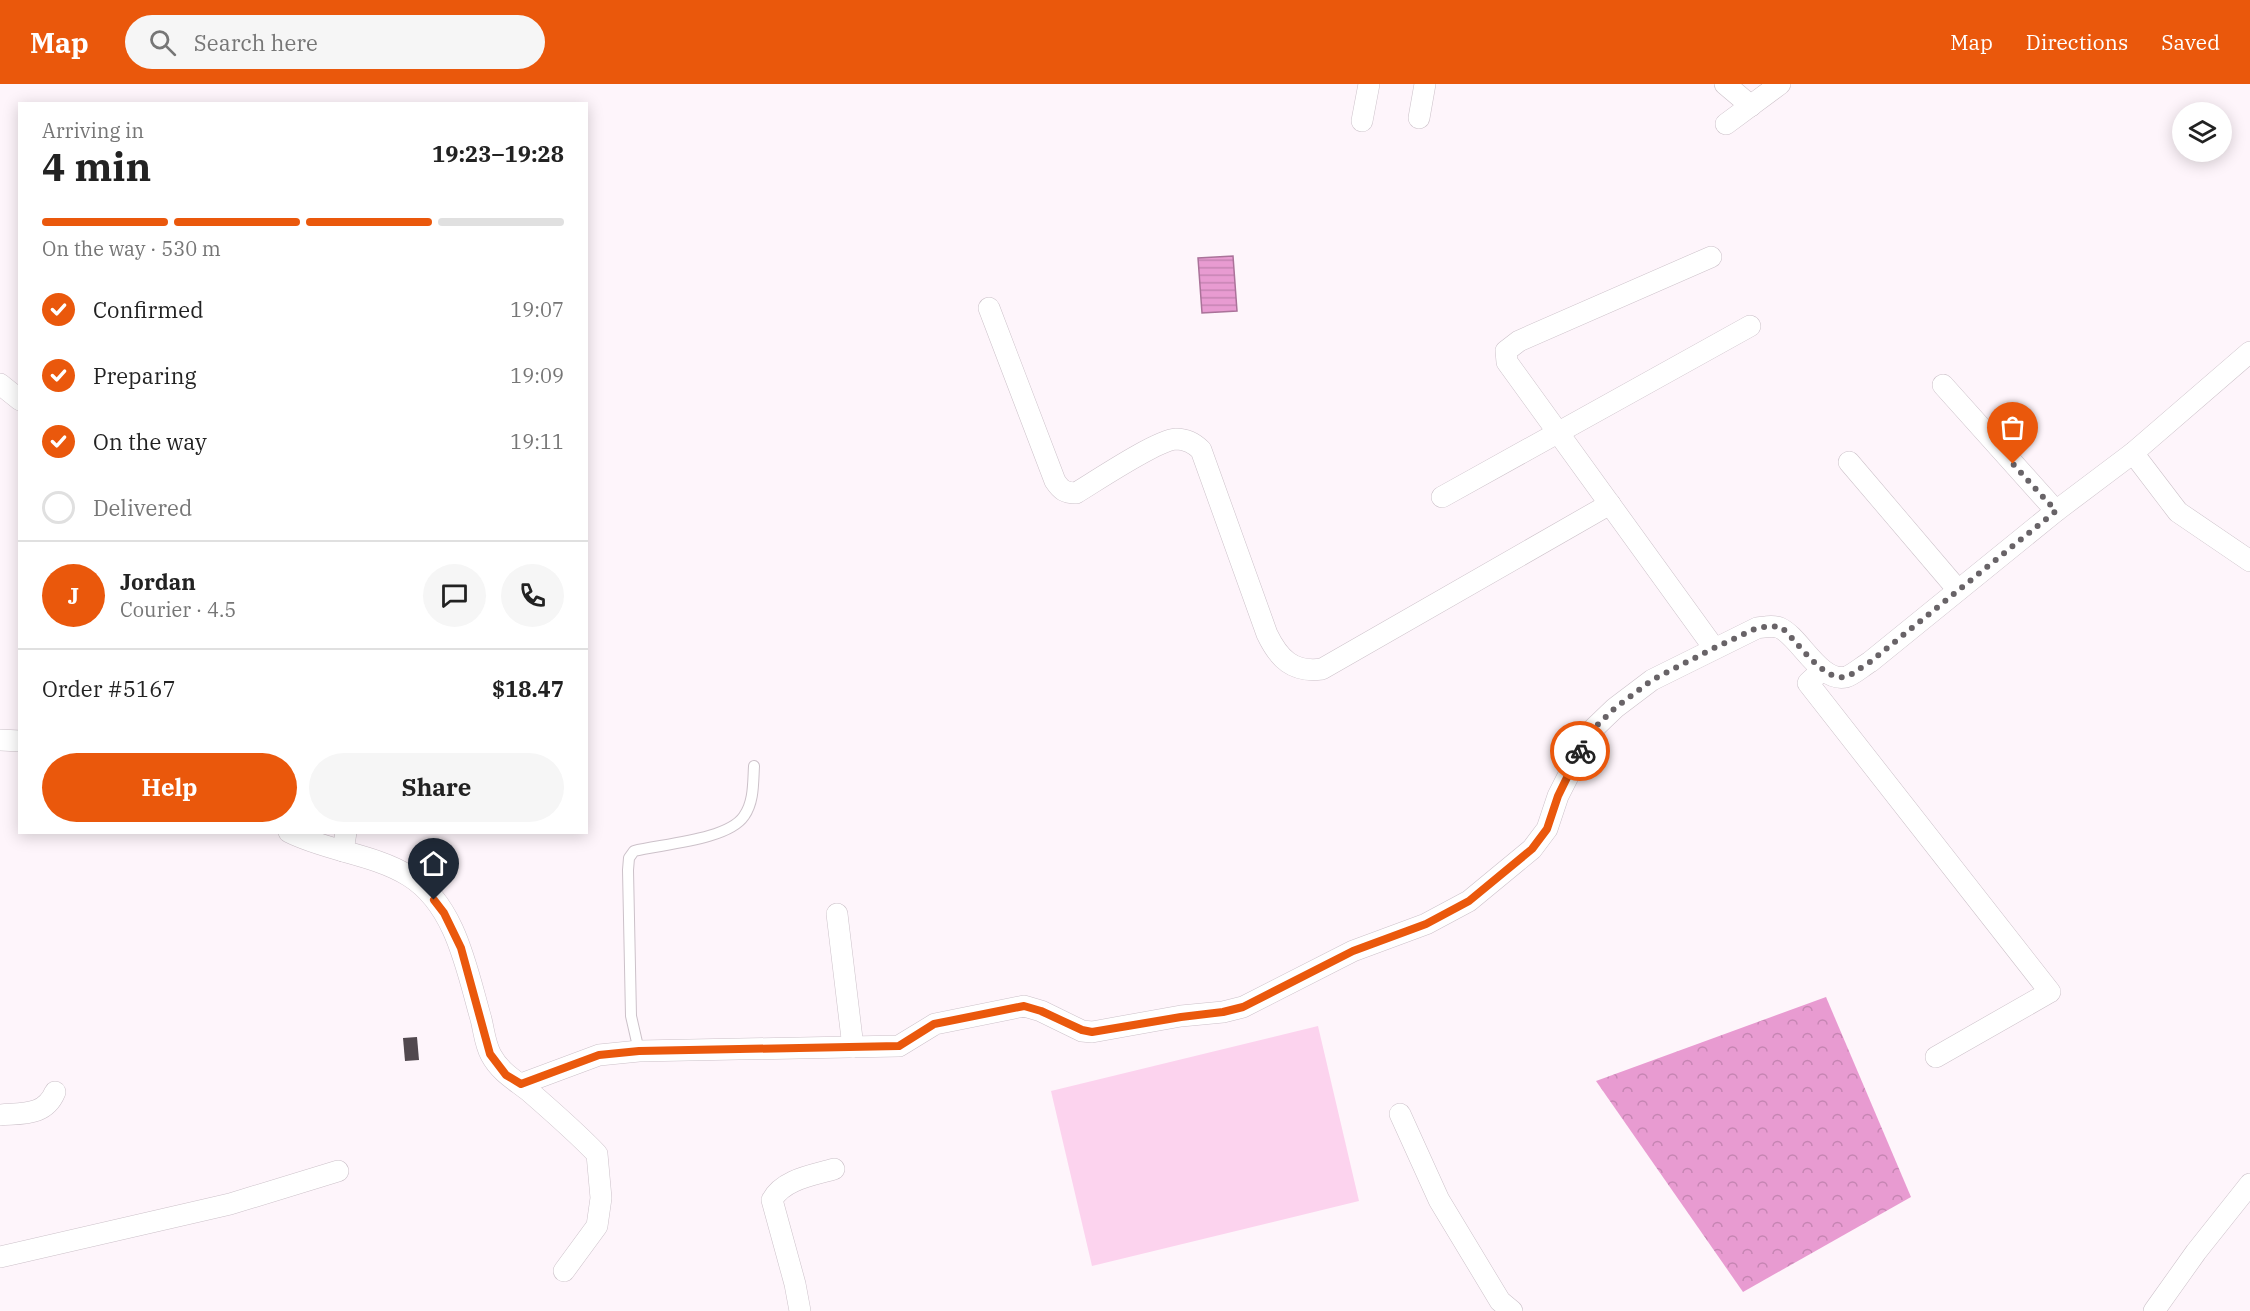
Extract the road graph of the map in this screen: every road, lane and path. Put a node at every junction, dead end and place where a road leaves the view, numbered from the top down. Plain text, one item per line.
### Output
1 (1369, 84) edge
2 (1425, 84) edge
3 (1725, 84) edge
4 (1780, 84) edge
5 (1751, 106) junction
6 (1419, 118) dead end
7 (1362, 121) dead end
8 (1726, 124) dead end
9 (1711, 257) dead end
10 (989, 308) dead end
11 (1750, 326) dead end
12 (2250, 352) edge
13 (0, 384) edge
14 (1942, 384) dead end
15 (18, 398) edge
16 (1557, 432) junction
17 (2133, 453) junction
18 (1848, 462) dead end
19 (1442, 497) dead end
20 (1610, 504) junction
21 (2056, 511) junction
22 (2250, 561) edge
23 (1958, 590) junction
24 (1714, 648) junction
25 (1822, 670) junction
26 (0, 740) edge
27 (18, 741) edge
28 (754, 766) dead end
29 (293, 834) edge
30 (345, 842) edge
31 (837, 914) dead end
32 (853, 1047) junction
33 (639, 1051) junction
34 (1936, 1057) dead end
35 (521, 1084) junction
36 (55, 1092) dead end
37 (1400, 1114) dead end
38 (0, 1115) edge
39 (834, 1169) dead end
40 (338, 1171) dead end
41 (2250, 1184) edge
42 (0, 1257) edge
43 (564, 1271) dead end
44 (800, 1311) edge
45 (1512, 1311) edge
46 (2154, 1311) edge

1 - 7 street
2 - 6 street
3 - 5 street
4 - 5 street
5 - 8 street
9 - 16 street
10 - 20 street
11 - 16 street
12 - 17 street
13 - 15 street
14 - 21 street
16 - 19 street
16 - 20 street
17 - 21 street
17 - 22 street
18 - 23 street
20 - 24 street
21 - 23 street
23 - 25 street
24 - 25 street
24 - 32 street
25 - 34 street
26 - 27 street
28 - 33 lane
29 - 30 street
30 - 35 street
31 - 32 street
32 - 33 street
33 - 35 street
35 - 43 street
36 - 38 street
37 - 45 street
39 - 44 street
40 - 42 street
41 - 46 street

